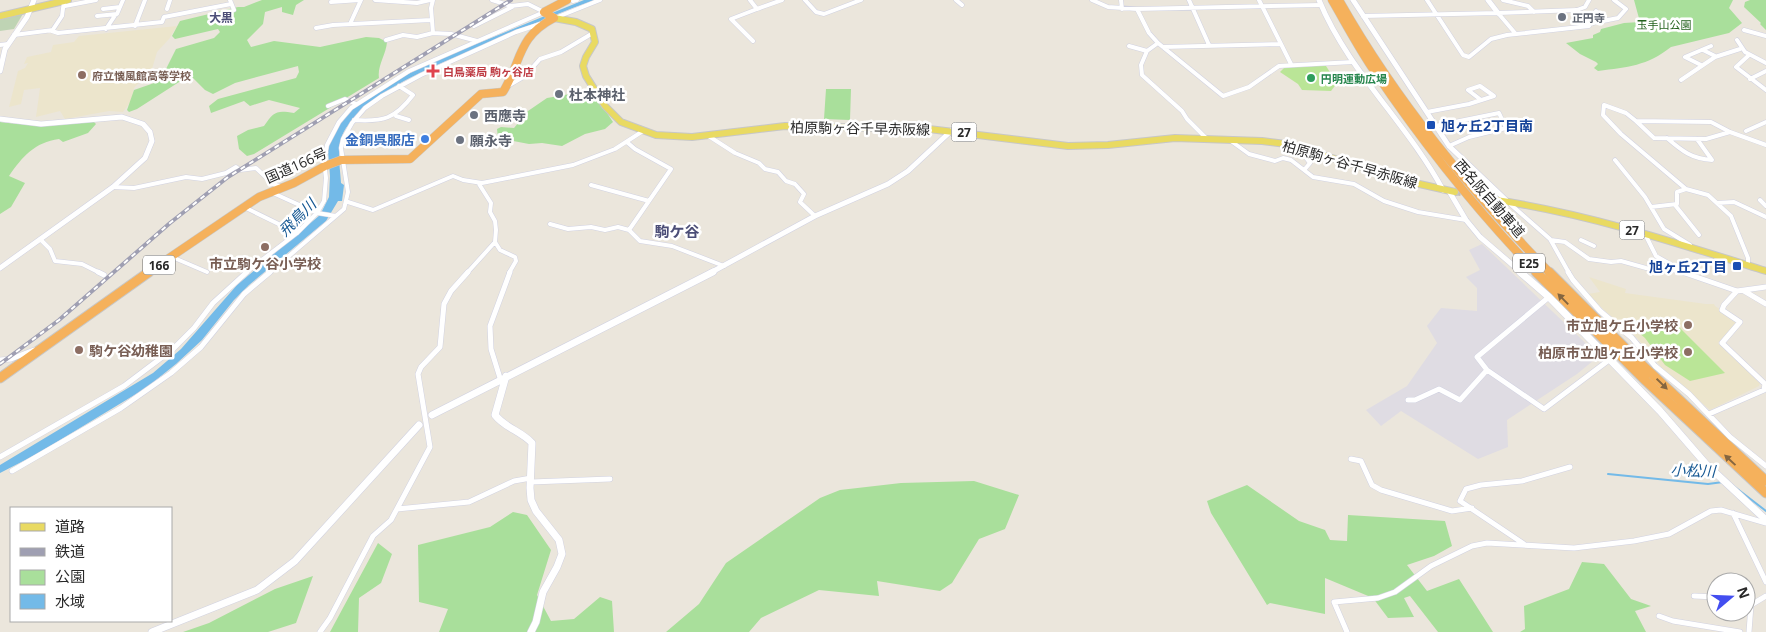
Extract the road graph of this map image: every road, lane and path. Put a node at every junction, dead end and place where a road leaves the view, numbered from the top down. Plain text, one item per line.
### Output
1 (34, 0) edge
2 (96, 0) edge
3 (123, 0) edge
4 (145, 0) edge
5 (170, 0) edge
6 (350, 0) edge
7 (361, 0) edge
8 (375, 0) edge
9 (432, 0) edge
10 (492, 0) edge
11 (573, 0) edge
12 (600, 0) edge
13 (750, 0) edge
14 (782, 0) edge
15 (805, 0) edge
16 (861, 0) edge
17 (956, 0) edge
18 (1092, 0) edge
19 (1121, 0) edge
20 (1189, 0) edge
21 (1259, 0) edge
22 (1332, 0) edge
23 (1339, 0) edge
24 (1353, 0) edge
25 (1427, 0) edge
26 (1488, 0) edge
27 (1503, 0) edge
28 (1589, 0) edge
29 (1614, 0) edge
30 (66, 2) edge
31 (231, 2) edge
32 (331, 2) dead end
33 (1320, 2) edge
34 (962, 5) dead end
35 (513, 6) junction
36 (1262, 6) junction
37 (120, 7) junction
38 (32, 8) junction
39 (757, 8) junction
40 (1192, 8) junction
41 (103, 9) dead end
42 (168, 9) dead end
43 (1122, 9) junction
44 (1137, 9) junction
45 (234, 10) dead end
46 (1576, 10) junction
47 (1596, 11) dead end
48 (1534, 12) junction
49 (1498, 13) junction
50 (116, 14) junction
51 (1434, 14) junction
52 (0, 16) edge
53 (97, 16) dead end
54 (549, 16) junction
55 (1363, 16) junction
56 (431, 20) junction
57 (1606, 20) junction
58 (350, 24) junction
59 (540, 24) junction
60 (1588, 24) junction
61 (135, 26) junction
62 (474, 26) dead end
63 (106, 28) junction
64 (316, 28) dead end
65 (53, 30) junction
66 (1744, 30) dead end
67 (594, 32) junction
68 (433, 33) junction
69 (1515, 33) junction
70 (14, 35) junction
71 (1766, 36) edge
72 (386, 40) dead end
73 (1738, 40) dead end
74 (477, 41) junction
75 (752, 42) dead end
76 (1158, 42) junction
77 (8, 44) junction
78 (1281, 44) junction
79 (0, 45) edge
80 (1209, 45) junction
81 (1129, 46) dead end
82 (1711, 46) dead end
83 (1163, 47) junction
84 (1740, 48) junction
85 (1147, 50) junction
86 (1703, 50) junction
87 (1715, 56) junction
88 (1748, 56) junction
89 (438, 58) junction
90 (1353, 62) junction
91 (1766, 63) edge
92 (443, 64) junction
93 (1291, 64) junction
94 (1701, 65) junction
95 (0, 70) edge
96 (1766, 71) edge
97 (1750, 79) junction
98 (1682, 80) dead end
99 (399, 86) junction
100 (507, 87) junction
101 (1766, 90) edge
102 (1481, 100) junction
103 (356, 104) junction
104 (328, 106) dead end
105 (1427, 112) junction
106 (396, 116) junction
107 (0, 119) edge
108 (354, 120) junction
109 (409, 120) dead end
110 (1636, 121) junction
111 (1766, 122) edge
112 (1435, 126) junction
113 (643, 131) junction
114 (951, 131) junction
115 (1746, 131) dead end
116 (1730, 132) junction
117 (707, 135) junction
118 (1667, 138) junction
119 (1207, 139) junction
120 (1697, 139) junction
121 (1230, 140) junction
122 (628, 143) junction
123 (1766, 145) edge
124 (1449, 146) junction
125 (1298, 148) junction
126 (340, 160) junction
127 (1615, 160) dead end
128 (326, 166) junction
129 (1305, 169) junction
130 (479, 184) junction
131 (592, 185) dead end
132 (113, 187) junction
133 (283, 188) junction
134 (1686, 188) junction
135 (1449, 191) junction
136 (270, 192) junction
137 (1496, 200) tunnel mouth
138 (1760, 200) dead end
139 (649, 201) junction
140 (348, 202) junction
141 (1508, 202) junction
142 (1717, 204) junction
143 (1675, 205) junction
144 (1766, 206) edge
145 (244, 207) junction
146 (1651, 207) junction
147 (318, 213) junction
148 (334, 215) junction
149 (815, 216) junction
150 (1766, 217) edge
151 (1466, 220) junction
152 (550, 224) dead end
153 (629, 230) junction
154 (296, 233) junction
155 (1645, 234) junction
156 (1699, 235) dead end
157 (41, 240) junction
158 (1550, 240) junction
159 (495, 242) junction
160 (1594, 246) dead end
161 (1575, 248) junction
162 (1698, 250) junction
163 (171, 257) junction
164 (724, 266) junction
165 (1748, 266) junction
166 (0, 268) edge
167 (1680, 271) junction
168 (207, 272) dead end
169 (1766, 272) edge
170 (104, 274) dead end
171 (1766, 287) edge
172 (1737, 291) junction
173 (1744, 292) junction
174 (1549, 297) junction
175 (1766, 304) edge
176 (47, 346) junction
177 (0, 360) edge
178 (1610, 360) junction
179 (1487, 370) junction
180 (503, 377) junction
181 (0, 378) edge
182 (1408, 400) dead end
183 (1709, 414) junction
184 (432, 415) dead end
185 (419, 426) dead end
186 (0, 457) edge
187 (1351, 459) dead end
188 (1766, 466) edge
189 (1570, 467) dead end
190 (12, 471) dead end
191 (610, 478) dead end
192 (531, 480) junction
193 (1766, 481) edge
194 (1766, 493) edge
195 (1472, 508) junction
196 (397, 509) junction
197 (1733, 513) junction
198 (1766, 522) edge
199 (1525, 545) junction
200 (1766, 582) edge
201 (1694, 596) dead end
202 (1706, 597) edge
203 (1662, 625) dead end
204 (152, 632) edge
205 (320, 632) edge
206 (531, 632) edge
207 (1347, 632) edge
208 (1740, 632) edge

1 - 38 street
2 - 30 street
3 - 37 street
4 - 61 street
5 - 42 street
6 - 7 street
6 - 32 street
7 - 58 street
8 - 9 street
9 - 56 street
10 - 35 street
11 - 54 highway
12 - 54 street
13 - 39 street
14 - 39 street
15 - 16 street
17 - 34 street
18 - 43 street
19 - 43 street
20 - 40 street
21 - 36 street
194 -> 22 highway, 西名阪自動車道 / E25
23 -> 193 highway, 西名阪自動車道 / E25
24 - 55 street
25 - 51 street
26 - 49 street
27 - 48 street
28 - 46 street
29 - 57 street
30 - 38 main road
30 - 65 street
31 - 45 street
31 - 61 street
33 - 36 street
33 - 90 street
35 - 54 street
35 - 62 street
36 - 40 street
36 - 78 street
37 - 41 street
37 - 50 street
38 - 52 main road
38 - 70 street
39 - 75 street
40 - 44 street
40 - 80 street
43 - 44 street
44 - 76 street
46 - 48 street
46 - 60 street
47 - 57 street
48 - 49 street
49 - 51 street
49 - 69 street
50 - 53 street
50 - 63 street
51 - 55 street
51 - 69 street
54 - 59 highway
54 - 67 main road
54 - 74 street
55 - 105 street
56 - 58 street
56 - 68 street
57 - 60 street
58 - 64 street
59 - 92 street
59 - 100 highway
60 - 69 street
61 - 63 street
63 - 65 street
65 - 70 street
66 - 71 street
67 - 100 street
67 - 113 main road, 柏原駒ヶ谷千早赤阪線 / 27
68 - 72 street
68 - 74 street
70 - 77 street
73 - 84 street
74 - 89 street
76 - 83 street
76 - 85 street
77 - 79 street
77 - 95 street
78 - 80 street
78 - 93 street
80 - 83 street
81 - 85 street
82 - 86 street
83 - 93 street
84 - 87 street
84 - 88 street
85 - 119 street
86 - 87 street
86 - 94 street
87 - 94 street
88 - 91 street
88 - 97 street
89 - 92 street
89 - 103 street
90 - 93 street
90 - 135 street
92 - 99 street
94 - 98 street
96 - 97 street
97 - 101 street
99 - 106 street
99 - 108 street
100 - 126 highway, 国道166号 / 166
102 - 102 street
102 - 105 street
103 - 104 street
103 - 128 street
105 - 112 street
106 - 108 street
106 - 109 street
107 - 132 street
108 - 126 street
110 - 116 street
110 - 118 street
110 - 134 street
111 - 115 street
112 - 124 street
112 - 124 street
113 - 117 main road, 柏原駒ヶ谷千早赤阪線 / 27
113 - 122 street
114 - 117 main road, 柏原駒ヶ谷千早赤阪線 / 27
114 - 119 main road, 柏原駒ヶ谷千早赤阪線 / 27
114 - 149 street
116 - 120 street
116 - 123 street
117 - 149 street
118 - 120 street
118 - 120 street
119 - 121 main road, 柏原駒ヶ谷千早赤阪線 / 27
121 - 125 main road, 柏原駒ヶ谷千早赤阪線 / 27
121 - 129 street
122 - 130 street
122 - 139 street
124 - 141 street
125 - 129 street
125 - 135 main road, 柏原駒ヶ谷千早赤阪線 / 27
126 - 128 highway, 国道166号 / 166
126 - 140 street
127 - 146 street
128 - 133 highway, 国道166号 / 166
128 - 147 street
129 - 151 street
130 - 140 street
130 - 159 street
131 - 139 street
132 - 133 street
132 - 157 street
133 - 136 highway, 国道166号 / 166
134 - 142 street
134 - 143 street
135 - 151 street
136 - 145 highway, 国道166号 / 166
136 - 147 street
137 - 141 main road, 27
138 - 144 street
139 - 153 street
140 - 148 street
141 - 155 main road, 27
141 - 158 street
142 - 150 street
142 - 165 street
143 - 146 street
143 - 156 street
145 - 154 street
145 - 163 highway, 国道166号 / 166
146 - 162 street
147 - 148 street
147 - 154 street
148 - 190 street
149 - 164 street
151 - 174 street
152 - 153 street
153 - 164 street
154 - 186 street
155 - 162 main road, 27
155 - 167 street
157 - 166 street
157 - 170 street
158 - 161 street
158 - 183 street
159 - 180 street
159 - 196 street
160 - 161 street
161 - 167 street
162 - 165 main road, 27
163 - 168 street
163 - 176 highway, 国道166号 / 166
164 - 180 street
165 - 169 main road, 27
167 - 172 street
171 - 173 street
172 - 173 street
172 - 183 street
173 - 175 street
174 - 178 street
174 - 179 street
176 - 177 street
176 - 181 highway, 国道166号 / 166
178 - 179 street
178 - 198 street
179 - 182 street
180 - 184 street
180 - 192 street
183 - 188 street
185 - 204 street
187 - 195 street
189 - 195 street
191 - 192 street
192 - 196 street
192 - 206 street
195 - 199 street
196 - 205 street
197 - 198 street
197 - 199 street
197 - 200 street
199 - 207 street
201 - 202 street
203 - 208 street

